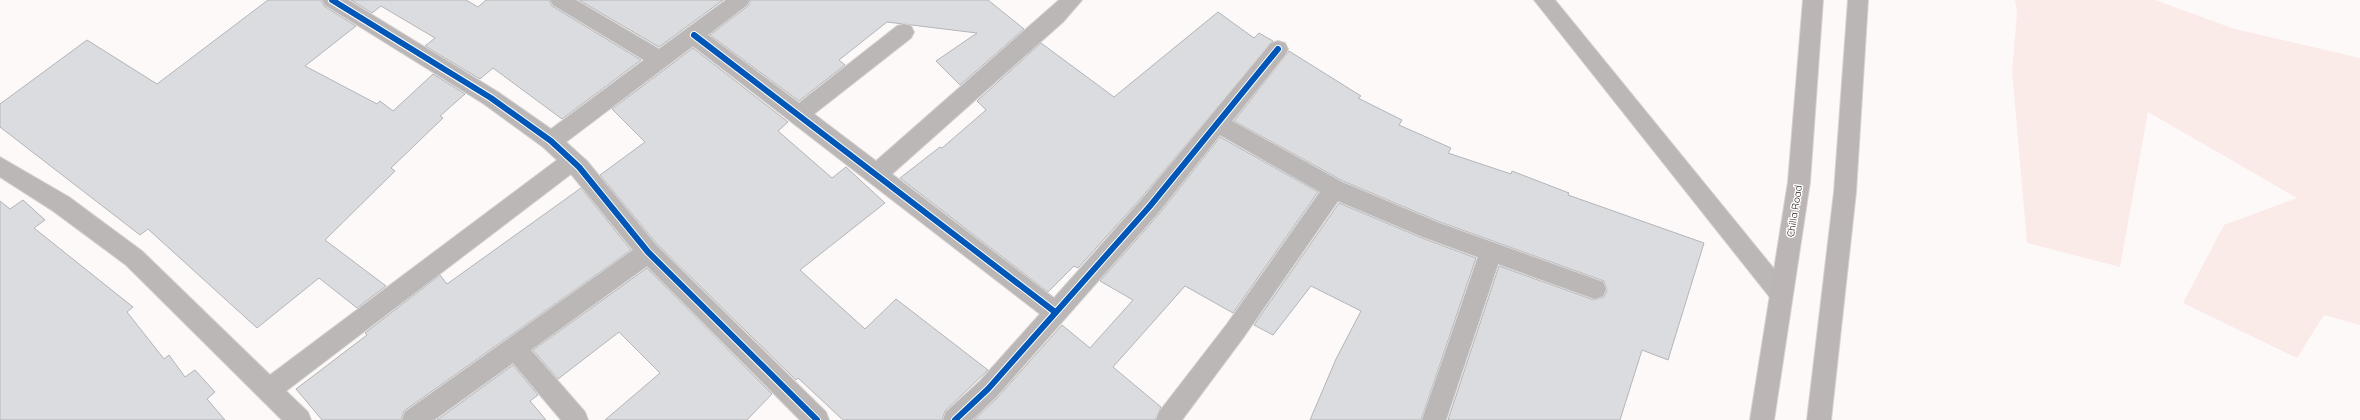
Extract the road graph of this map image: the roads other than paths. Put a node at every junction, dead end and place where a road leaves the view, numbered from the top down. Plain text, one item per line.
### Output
1 (332, 0) edge
2 (560, 0) edge
3 (740, 0) edge
4 (1072, 0) edge
5 (1544, 0) edge
6 (1813, 0) edge
7 (1858, 0) edge
8 (904, 32) dead end
9 (694, 35) junction
10 (1278, 49) dead end
11 (660, 60) junction
12 (798, 114) junction
13 (1217, 124) junction
14 (551, 141) junction
15 (572, 161) junction
16 (0, 166) edge
17 (877, 174) junction
18 (1334, 188) junction
19 (648, 252) junction
20 (1491, 252) junction
21 (1596, 289) dead end
22 (1780, 293) junction
23 (1055, 312) junction
24 (514, 347) junction
25 (269, 390) junction
26 (299, 420) edge
27 (414, 420) edge
28 (576, 420) edge
29 (817, 420) edge
30 (955, 420) edge
31 (1168, 420) edge
32 (1434, 420) edge
33 (1762, 420) edge
34 (1819, 420) edge

1 - 14 street
2 - 11 street
3 - 9 street
4 - 17 street
5 - 22 street
6 - 22 main road, Chilla Road
7 - 34 main road
8 - 12 street
9 - 11 street
9 - 12 street
10 - 13 street
11 - 14 street
12 - 17 street
13 - 18 street
13 - 23 street
14 - 15 street
15 - 19 street
15 - 25 street
16 - 25 street
17 - 23 street
18 - 20 street
18 - 31 street
19 - 24 street
19 - 29 street
20 - 21 street
20 - 32 street
22 - 33 main road, Chilla Road
23 - 30 street
24 - 27 street
24 - 28 street
25 - 26 street

